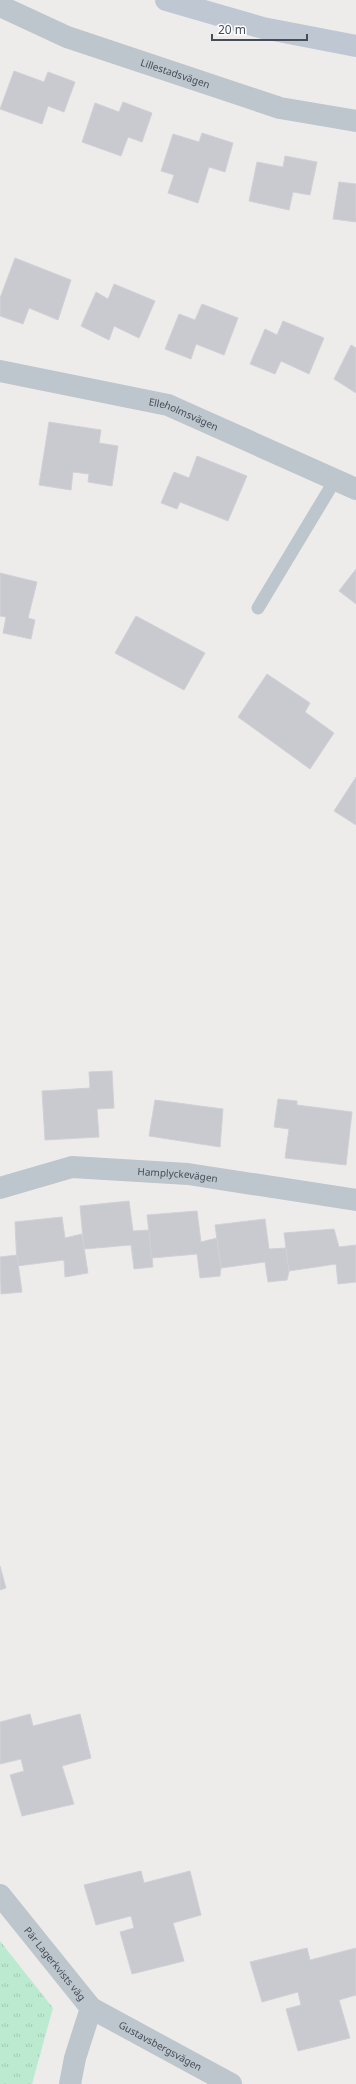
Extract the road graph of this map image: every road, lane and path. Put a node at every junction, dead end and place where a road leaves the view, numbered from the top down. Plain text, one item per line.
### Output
1 (166, 0) edge
2 (0, 6) edge
3 (356, 46) edge
4 (356, 121) edge
5 (0, 371) edge
6 (335, 480) junction
7 (356, 489) edge
8 (258, 608) dead end
9 (0, 1188) edge
10 (356, 1200) edge
11 (0, 1895) edge
12 (91, 2008) junction
13 (70, 2084) edge
14 (231, 2084) edge

1 - 3 main road
2 - 4 street, Lillestadsvägen
5 - 6 street, Elleholmsvägen
6 - 7 street, Elleholmsvägen
6 - 8 lane
9 - 10 street, Hamplyckevägen
11 - 12 street, Pär Lagerkvists väg
12 - 13 street, Pär Lagerkvists väg
12 - 14 street, Gustavsbergsvägen

